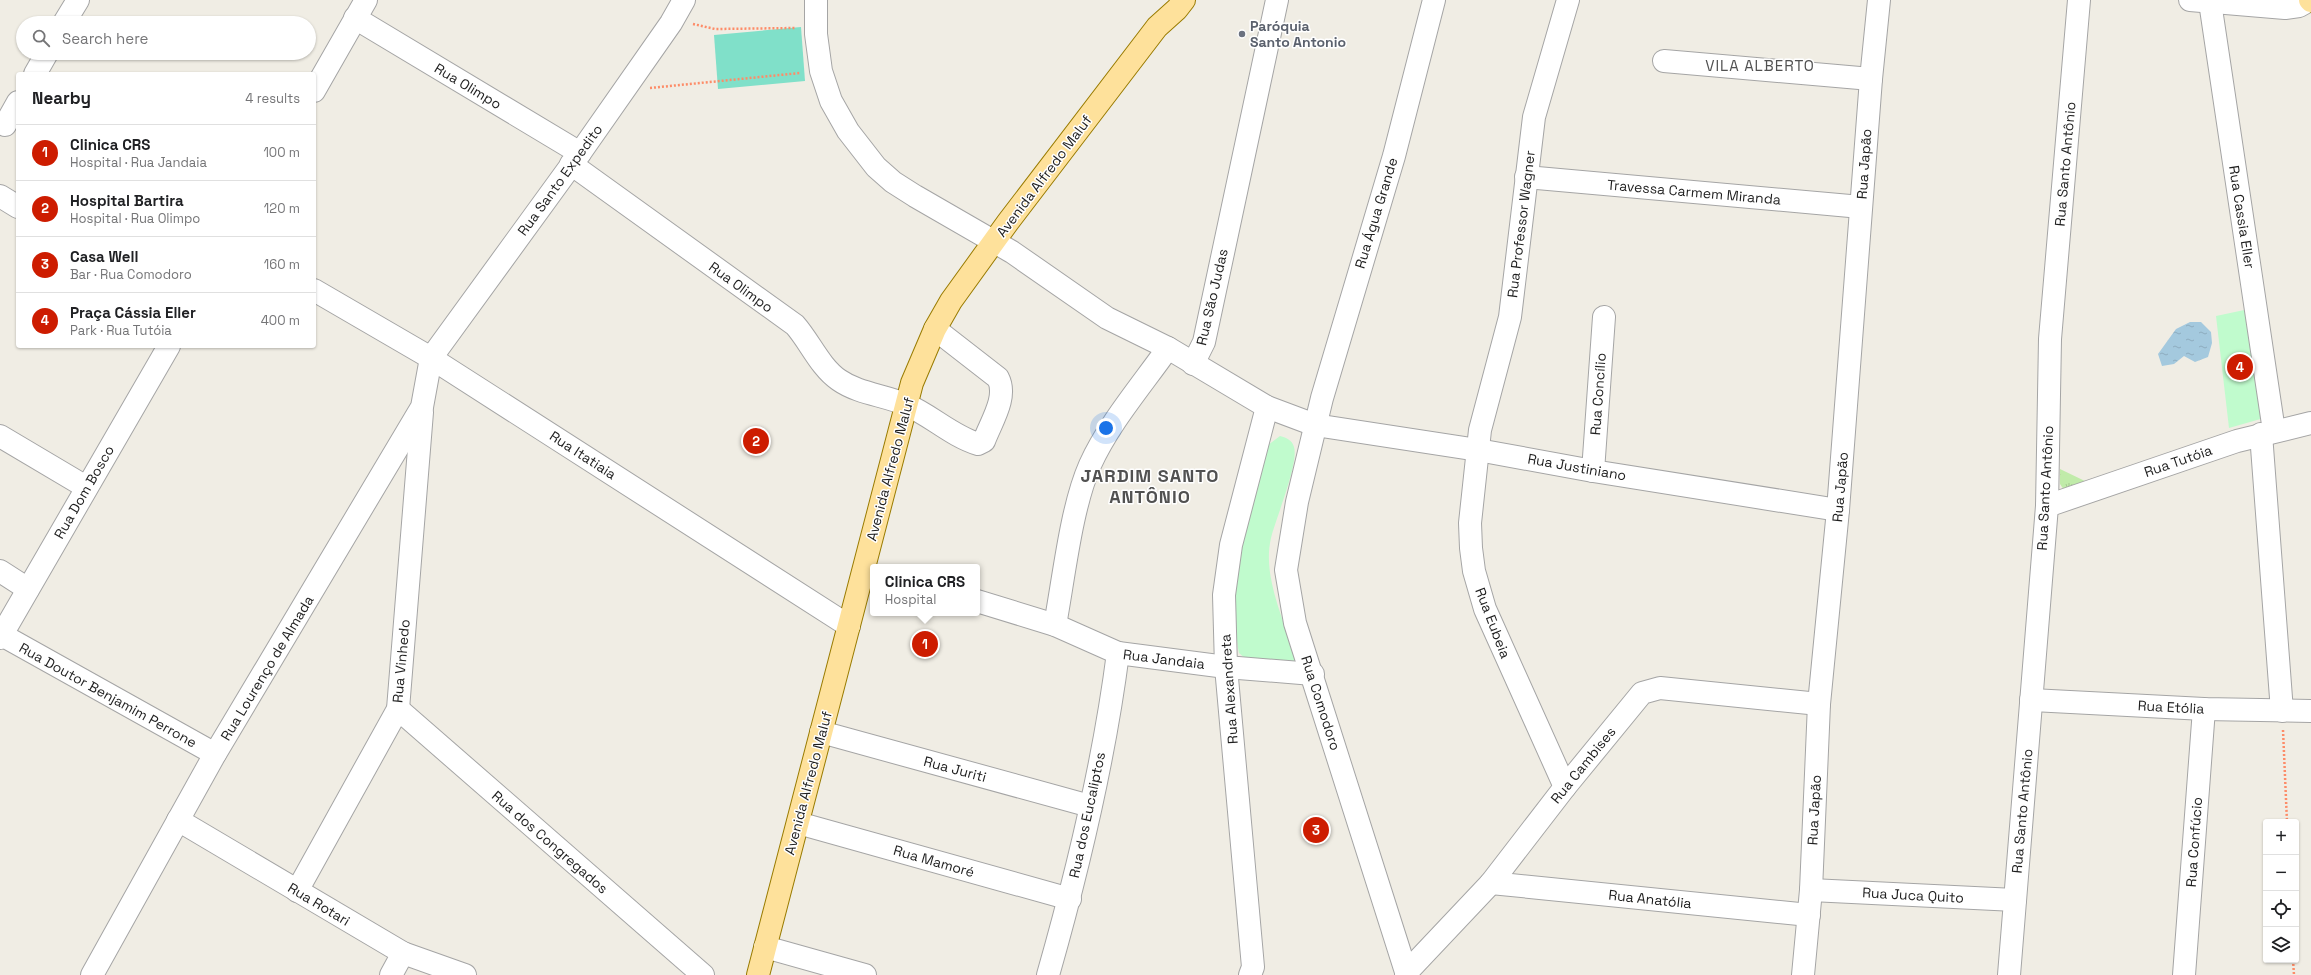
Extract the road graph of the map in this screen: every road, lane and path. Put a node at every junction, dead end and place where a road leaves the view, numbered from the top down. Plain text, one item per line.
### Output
1 (78, 0) edge
2 (684, 0) edge
3 (816, 0) edge
4 (1169, 0) edge
5 (1184, 0) edge
6 (1276, 0) edge
7 (1434, 0) edge
8 (1568, 0) edge
9 (1879, 0) edge
10 (2079, 0) edge
11 (2310, 0) edge
12 (2200, 1) edge
13 (360, 9) edge
14 (68, 16) edge
15 (687, 23) dead end
16 (1157, 27) junction
17 (797, 28) dead end
18 (43, 60) edge
19 (1664, 61) dead end
20 (821, 71) junction
21 (36, 72) edge
22 (1871, 79) junction
23 (316, 87) edge
24 (624, 91) junction
25 (16, 106) edge
26 (5, 125) dead end
27 (576, 159) junction
28 (1526, 177) junction
29 (0, 196) edge
30 (16, 206) edge
31 (1861, 207) junction
32 (994, 242) junction
33 (316, 291) edge
34 (1604, 317) dead end
35 (935, 329) junction
36 (168, 348) edge
37 (1168, 348) junction
38 (431, 358) junction
39 (1193, 364) junction
40 (907, 405) junction
41 (422, 407) junction
42 (1266, 407) junction
43 (2311, 423) edge
44 (1315, 425) junction
45 (2268, 432) junction
46 (0, 436) edge
47 (1478, 450) junction
48 (1593, 471) junction
49 (86, 487) junction
50 (2047, 506) junction
51 (1838, 510) junction
52 (869, 568) edge
53 (0, 571) edge
54 (28, 589) junction
55 (980, 602) edge
56 (1055, 625) junction
57 (849, 626) junction
58 (1, 636) edge
59 (1118, 653) junction
60 (1226, 667) junction
61 (1313, 674) junction
62 (2031, 700) junction
63 (1819, 704) junction
64 (398, 709) junction
65 (2204, 710) junction
66 (2282, 711) junction
67 (2311, 711) edge
68 (820, 732) junction
69 (215, 754) junction
70 (1564, 786) junction
71 (1090, 806) junction
72 (2287, 819) edge
73 (178, 820) junction
74 (798, 823) junction
75 (1491, 883) junction
76 (1811, 890) junction
77 (297, 891) junction
78 (1070, 899) junction
79 (2015, 900) junction
80 (1809, 915) junction
81 (765, 947) junction
82 (403, 953) junction
83 (2293, 963) edge
84 (1253, 972) edge
85 (1407, 974) edge
86 (92, 975) edge
87 (391, 975) edge
88 (465, 975) edge
89 (703, 975) edge
90 (758, 975) edge
91 (866, 975) edge
92 (1048, 975) edge
93 (1803, 975) edge
94 (2009, 975) edge
95 (2184, 975) edge
96 (2294, 975) edge

1 - 14 street
2 - 24 street, Rua Santo Expedito
3 - 20 street, Rua São Judas
4 - 16 main road, Avenida Alfredo Maluf
5 - 16 main road, Avenida Alfredo Maluf
6 - 39 street, Rua São Judas
7 - 44 street, Rua Água Grande
8 - 28 street, Rua Professor Wagner
9 - 22 street, Rua Japão
10 - 50 street, Rua Santo Antônio
11 - 12 street
12 - 45 street, Rua Cassia Eller
13 - 23 street
13 - 27 street, Rua Olimpo
15 - 17 path
16 - 32 main road, Avenida Alfredo Maluf
18 - 21 street
19 - 22 street
20 - 24 path
20 - 32 street, Rua São Judas
22 - 31 street, Rua Japão
24 - 27 street, Rua Santo Expedito
25 - 26 street
27 - 38 street, Rua Santo Expedito
27 - 40 street, Rua Olimpo
28 - 31 street, Travessa Carmem Miranda
28 - 47 street, Rua Professor Wagner
29 - 30 street
31 - 51 street, Rua Japão
32 - 35 main road, Avenida Alfredo Maluf
32 - 37 street, Rua São Judas
33 - 38 street, Rua Itatiaia
34 - 48 street, Rua Concílio
35 - 40 main road, Avenida Alfredo Maluf
35 - 40 street, Rua Olimpo
36 - 49 street, Rua Dom Bosco
37 - 39 street, Rua São Judas
37 - 56 street
38 - 41 street, Rua Lourenço de Almada
38 - 57 street, Rua Itatiaia
39 - 42 street, Rua Justiniano
40 - 52 main road, Avenida Alfredo Maluf
41 - 64 street, Rua Vinhedo
41 - 69 street, Rua Lourenço de Almada
42 - 44 street, Rua Justiniano
42 - 60 street, Rua Alexandreta
43 - 45 street, Rua Tutóia
44 - 47 street, Rua Justiniano
44 - 61 street, Rua Comodoro
45 - 50 street, Rua Tutóia
45 - 66 street, Rua Cassia Eller
46 - 49 street
47 - 48 street, Rua Justiniano
47 - 70 street, Rua Eubeia
48 - 51 street, Rua Justiniano
49 - 54 street, Rua Dom Bosco
50 - 62 street, Rua Santo Antônio
51 - 63 street, Rua Japão
52 - 57 main road, Avenida Alfredo Maluf
53 - 54 street
54 - 58 street, Rua Dom Bosco
55 - 56 street, Rua Jandaia
56 - 59 street, Rua Jandaia
57 - 68 main road, Avenida Alfredo Maluf
58 - 69 street, Rua Doutor Benjamim Perrone
59 - 60 street, Rua Jandaia
59 - 71 street, Rua dos Eucaliptos
60 - 61 street, Rua Jandaia
60 - 84 street, Rua Alexandreta
61 - 85 street, Rua Comodoro
62 - 65 street, Rua Etólia
62 - 79 street, Rua Santo Antônio
63 - 70 street, Rua Cambises
63 - 76 street, Rua Japão
64 - 77 street, Rua Vinhedo
64 - 89 street, Rua dos Congregados
65 - 66 street, Rua Etólia
65 - 95 street, Rua Confúcio
66 - 67 street, Rua Etólia
66 - 72 path
68 - 71 street, Rua Juriti
68 - 74 main road, Avenida Alfredo Maluf
69 - 73 street, Rua Lourenço de Almada
70 - 75 street, Rua Cambises
71 - 78 street, Rua dos Eucaliptos
73 - 77 street, Rua Rotari
73 - 86 street, Rua Lourenço de Almada
74 - 78 street, Rua Mamoré
74 - 81 main road, Avenida Alfredo Maluf
75 - 80 street, Rua Anatólia
75 - 85 street, Rua Cambises
76 - 79 street, Rua Juca Quito
76 - 80 street, Rua Japão
77 - 82 street, Rua Rotari
78 - 92 street, Rua dos Eucaliptos
79 - 94 street, Rua Santo Antônio
80 - 93 street, Rua Japão
81 - 90 main road, Avenida Alfredo Maluf
81 - 91 street
82 - 87 street
82 - 88 street, Rua Rotari
83 - 96 path

